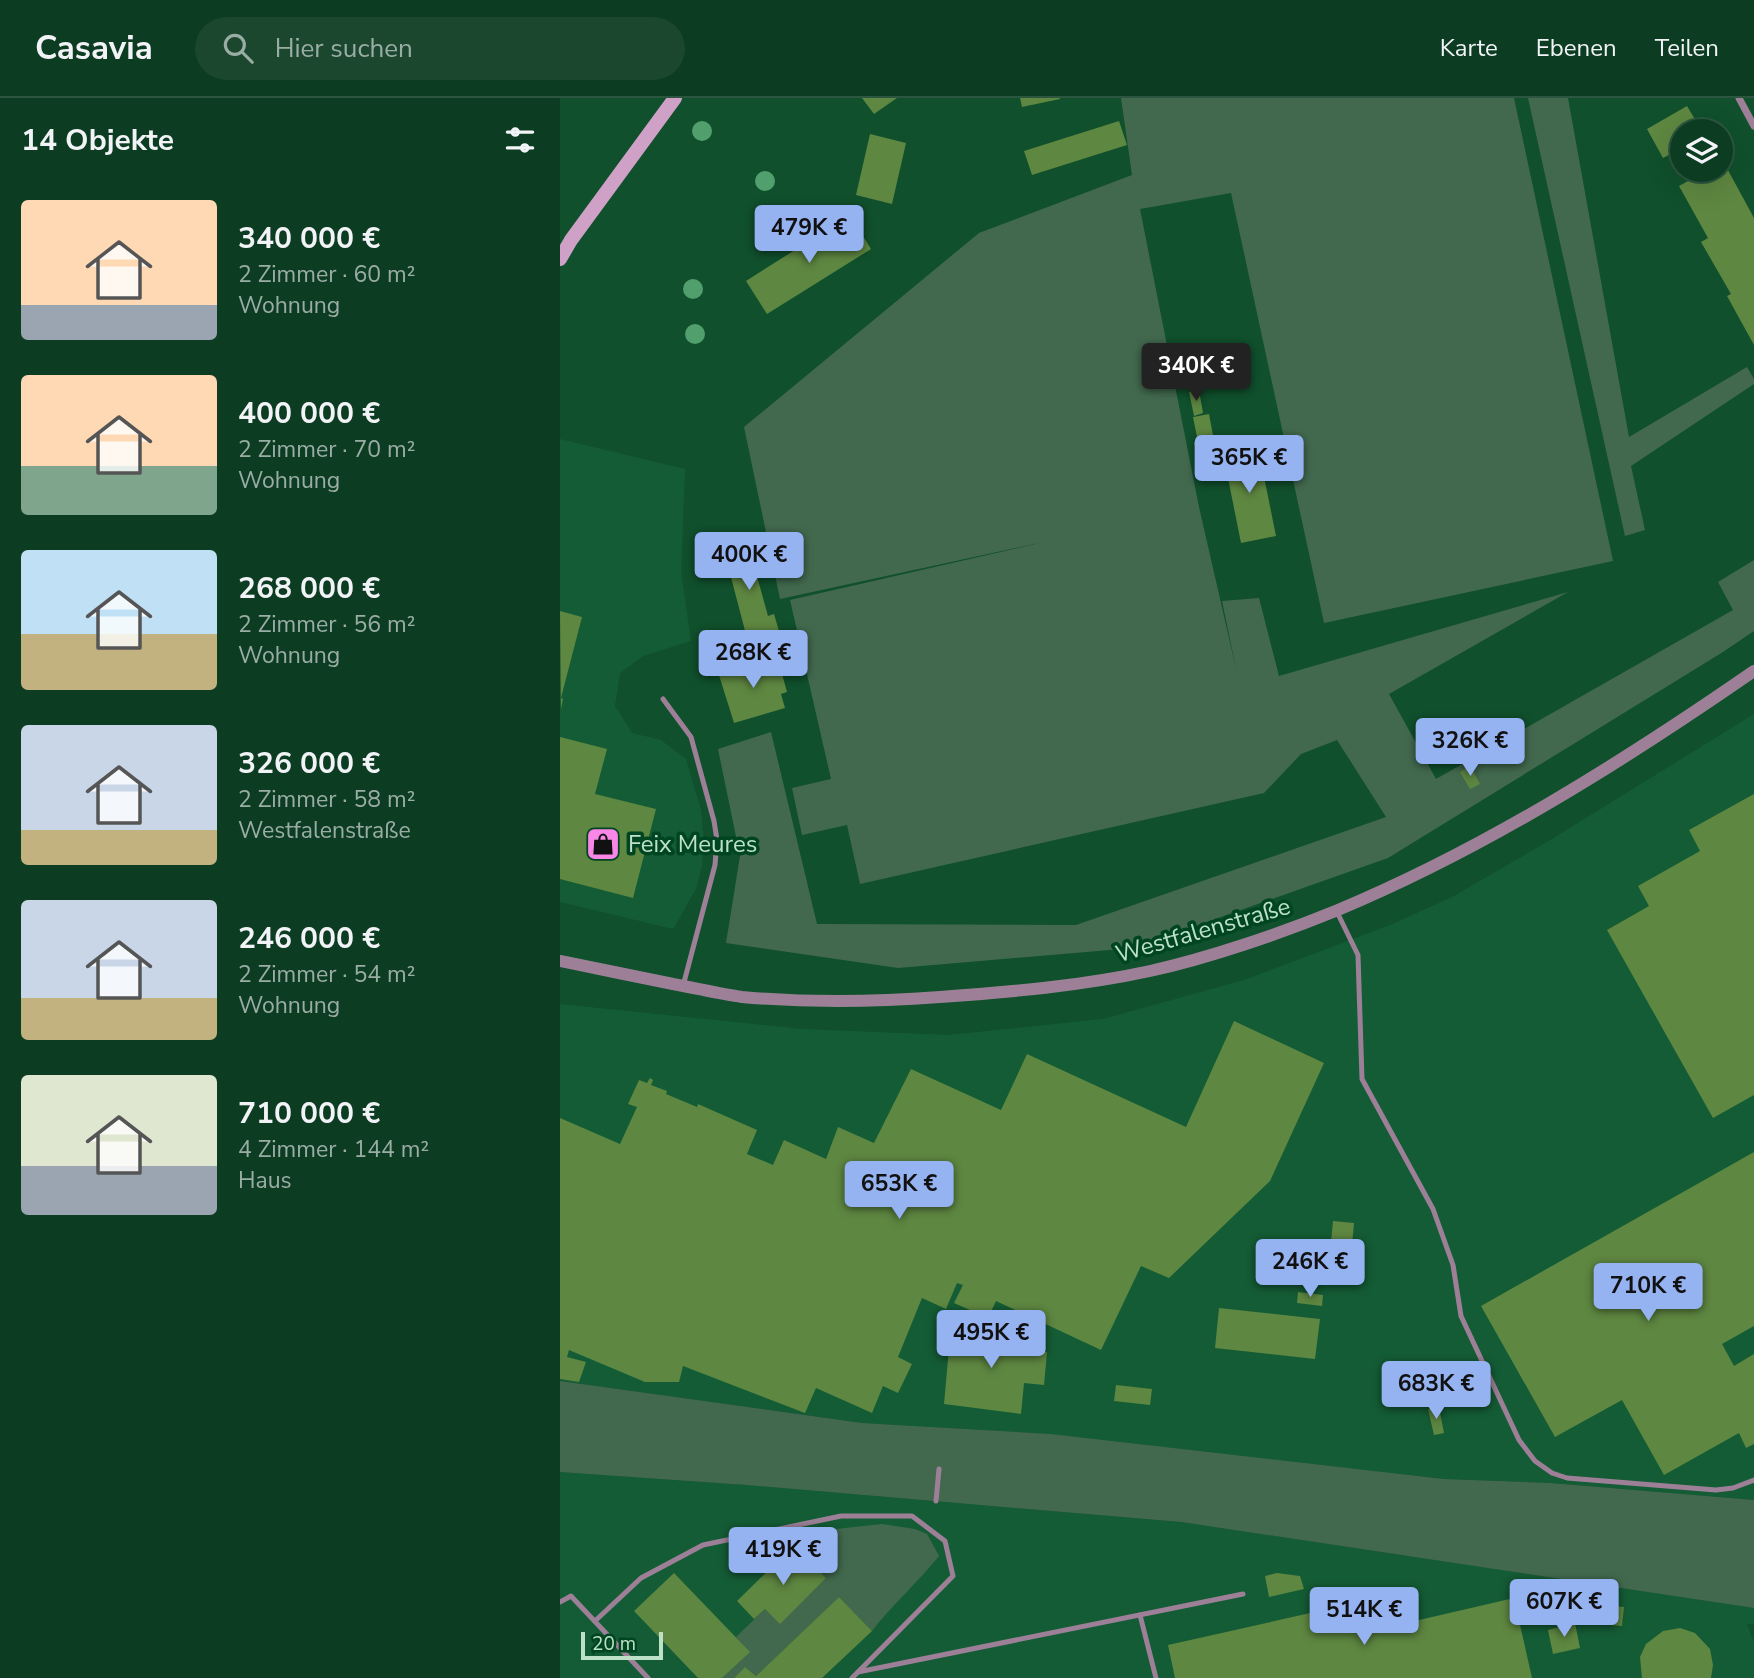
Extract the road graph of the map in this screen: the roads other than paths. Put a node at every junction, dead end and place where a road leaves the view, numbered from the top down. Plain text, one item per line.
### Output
1 (675, 98) edge
2 (1739, 98) edge
3 (1754, 127) edge
4 (560, 259) edge
5 (1754, 671) edge
6 (663, 699) dead end
7 (1336, 911) junction
8 (560, 961) edge
9 (683, 986) junction
10 (939, 1469) dead end
11 (1754, 1479) edge
12 (936, 1501) dead end
13 (1243, 1594) dead end
14 (560, 1602) edge
15 (1140, 1615) junction
16 (594, 1620) junction
17 (858, 1672) junction
18 (648, 1678) edge
19 (852, 1678) edge
20 (1157, 1678) edge

1 - 4 main road
2 - 3 street
5 - 7 street, Westfalenstraße
6 - 9 lane
7 - 9 street, Westfalenstraße
7 - 11 lane
8 - 9 street, Westfalenstraße
10 - 12 lane
13 - 15 lane
14 - 16 lane
15 - 17 lane
15 - 20 lane
16 - 17 lane
16 - 18 lane
17 - 19 lane

